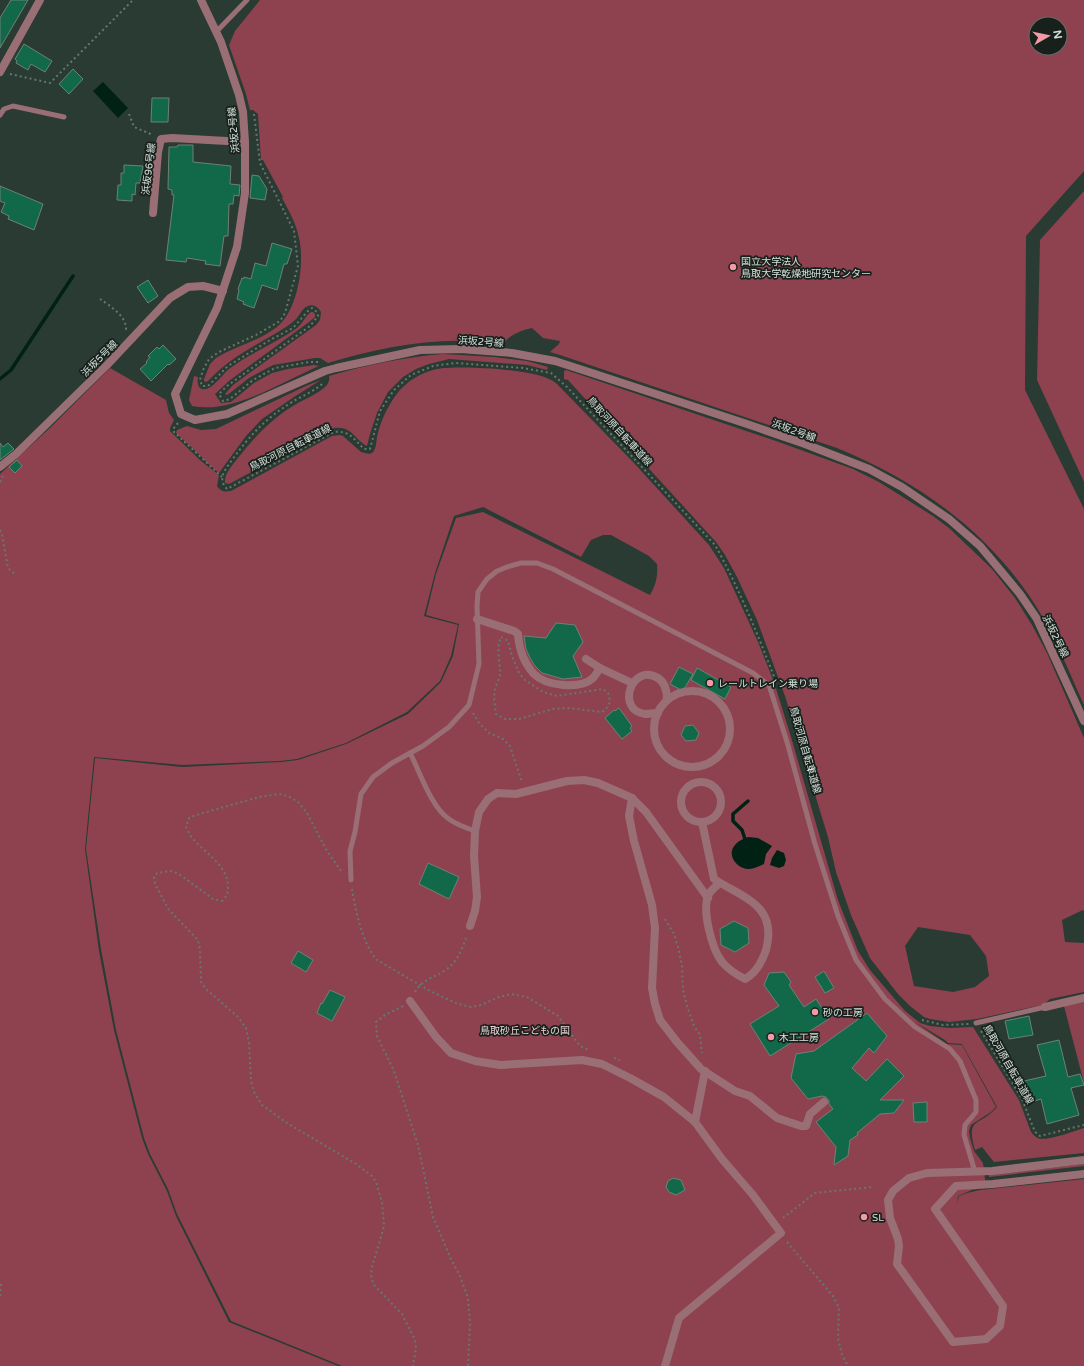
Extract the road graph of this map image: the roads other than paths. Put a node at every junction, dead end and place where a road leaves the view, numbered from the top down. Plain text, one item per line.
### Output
1 (40, 0) edge
2 (201, 0) edge
3 (247, 0) edge
4 (216, 32) junction
5 (0, 72) edge
6 (0, 115) edge
7 (64, 117) dead end
8 (245, 142) junction
9 (153, 213) dead end
10 (223, 292) junction
11 (0, 468) edge
12 (477, 619) junction
13 (586, 659) dead end
14 (600, 668) junction
15 (632, 683) junction
16 (667, 700) junction
17 (658, 713) junction
18 (1084, 721) edge
19 (410, 753) junction
20 (695, 767) junction
21 (697, 782) junction
22 (632, 798) junction
23 (702, 822) junction
24 (475, 831) junction
25 (351, 880) road end
26 (720, 883) junction
27 (708, 898) junction
28 (470, 926) road end
29 (1084, 998) edge
30 (410, 1001) road end
31 (1045, 1007) joint
32 (976, 1023) road end
33 (705, 1071) junction
34 (824, 1102) dead end
35 (695, 1122) junction
36 (1084, 1160) edge
37 (975, 1172) junction
38 (1084, 1174) edge
39 (665, 1366) edge

1 - 5 street
2 - 4 street, 浜坂2号線
3 - 4 lane
4 - 8 street, 浜坂2号線
6 - 7 lane
8 - 9 street, 浜坂96号線
8 - 10 street, 浜坂2号線
10 - 11 street, 浜坂5号線
10 - 18 street, 浜坂2号線
12 - 14 street
12 - 19 lane
12 - 37 lane
13 - 14 street
14 - 15 street
15 - 16 street
15 - 17 street
16 - 17 street
16 - 20 street
17 - 20 street
19 - 24 lane
19 - 25 lane
20 - 21 street
21 - 23 street
21 - 23 street
22 - 24 street
22 - 27 street
22 - 33 street
23 - 26 street
24 - 28 street
26 - 27 street
26 - 27 street
29 - 31 street
30 - 35 street
31 - 32 lane
33 - 34 street
33 - 35 street
35 - 39 street
36 - 37 street
37 - 38 street

